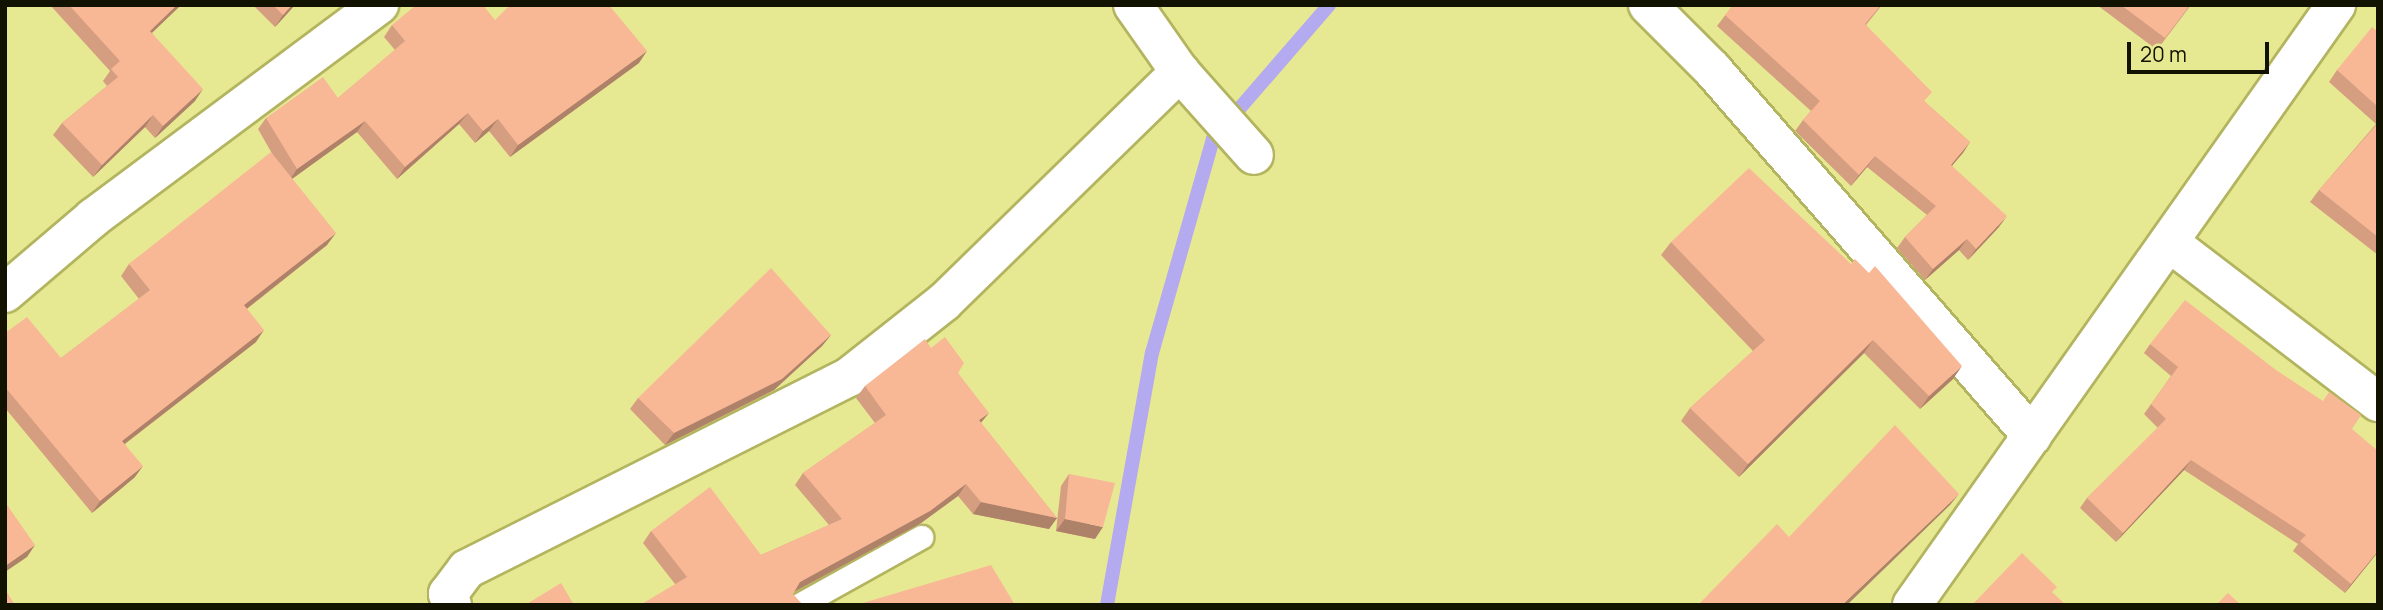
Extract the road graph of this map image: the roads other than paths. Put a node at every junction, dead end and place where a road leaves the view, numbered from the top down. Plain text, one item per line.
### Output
1 (379, 5) edge
2 (1133, 5) edge
3 (1648, 5) edge
4 (2336, 5) edge
5 (1180, 72) junction
6 (1247, 147) dead end
7 (2170, 243) junction
8 (5, 293) edge
9 (2378, 402) edge
10 (2032, 436) junction
11 (921, 537) edge
12 (452, 605) edge
13 (799, 605) edge
14 (1912, 605) edge

1 - 8 street
2 - 5 street
3 - 10 street
4 - 7 street
5 - 6 street
5 - 12 street
7 - 9 street
7 - 10 street
10 - 14 street
11 - 13 lane

